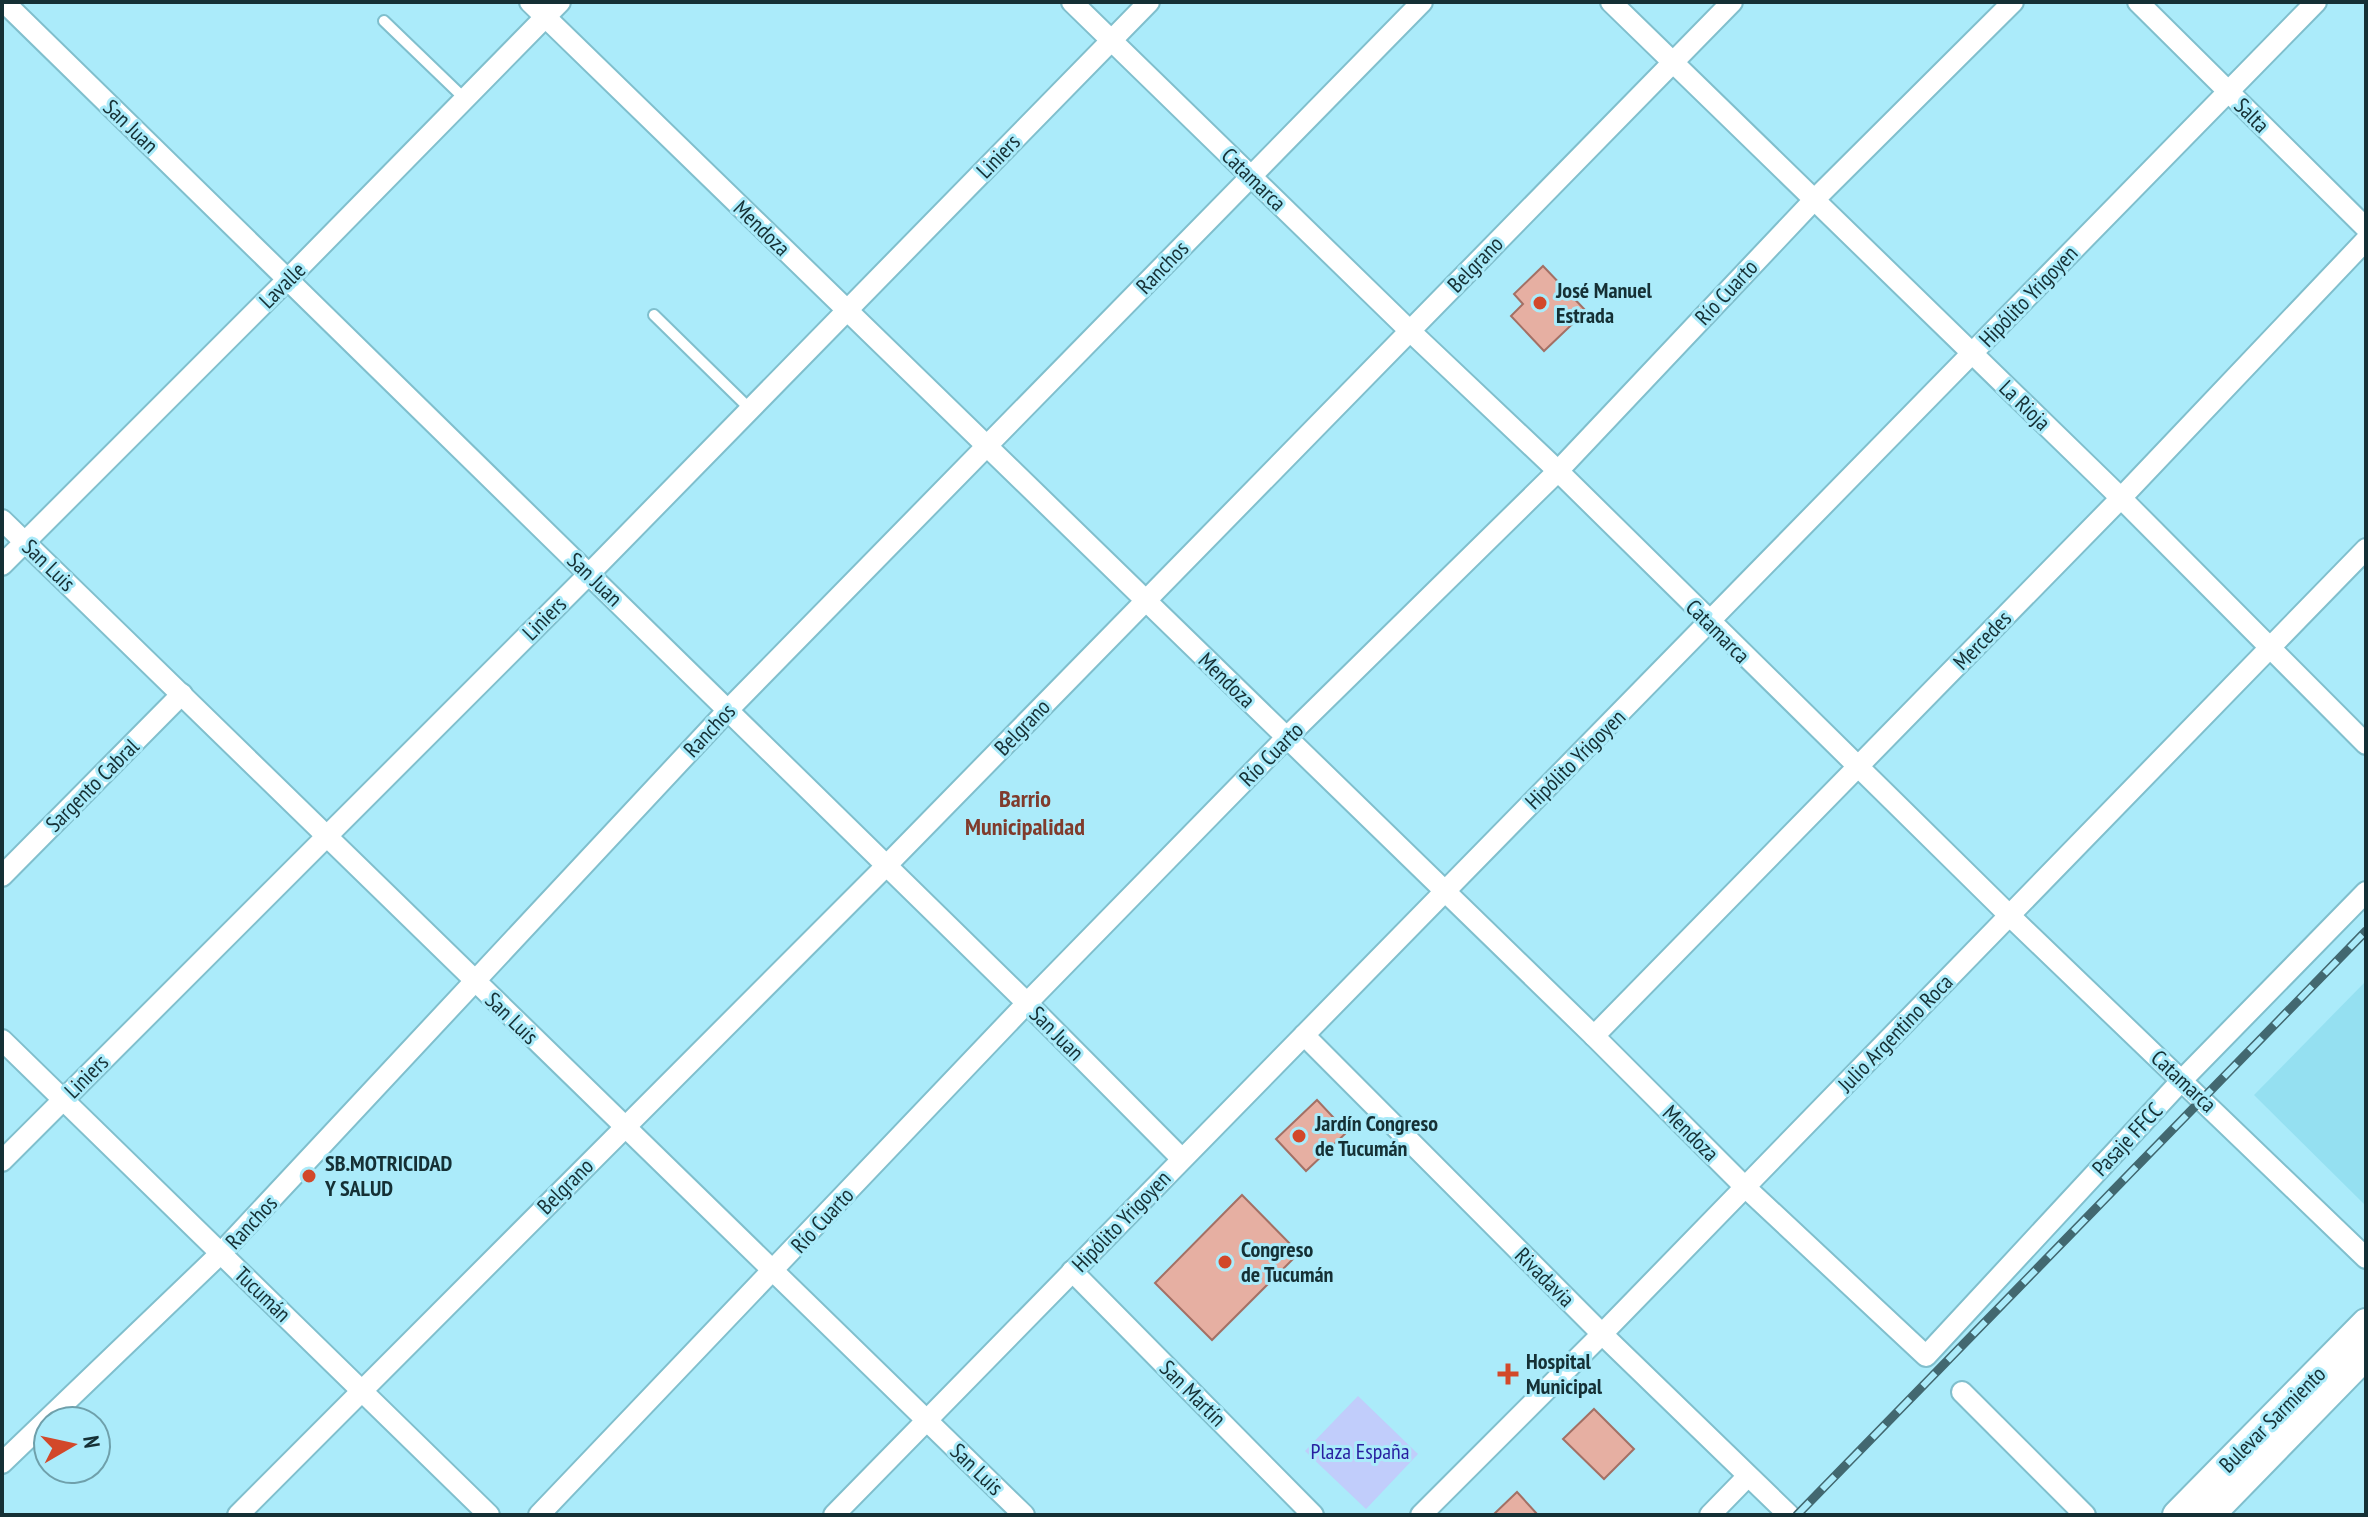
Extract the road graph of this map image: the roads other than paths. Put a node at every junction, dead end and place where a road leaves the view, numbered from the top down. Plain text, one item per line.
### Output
1 (4, 2) edge
2 (530, 2) edge
3 (560, 2) edge
4 (1072, 2) edge
5 (1149, 2) edge
6 (1422, 2) edge
7 (1611, 2) edge
8 (1732, 2) edge
9 (2013, 2) edge
10 (2138, 2) edge
11 (2316, 2) edge
12 (545, 17) junction
13 (384, 21) dead end
14 (1111, 40) junction
15 (1673, 62) junction
16 (2228, 91) junction
17 (465, 99) junction
18 (1251, 176) junction
19 (1814, 200) junction
20 (2366, 228) edge
21 (2366, 240) edge
22 (288, 279) junction
23 (847, 310) junction
24 (654, 315) dead end
25 (1410, 331) junction
26 (1972, 354) junction
27 (750, 409) junction
28 (986, 446) junction
29 (1558, 471) junction
30 (2121, 498) junction
31 (2, 520) edge
32 (25, 542) junction
33 (2366, 549) edge
34 (2, 565) edge
35 (589, 574) junction
36 (1146, 601) junction
37 (1709, 622) junction
38 (2269, 648) junction
39 (182, 694) junction
40 (728, 710) junction
41 (1286, 738) junction
42 (2366, 744) edge
43 (1858, 767) junction
44 (326, 835) junction
45 (887, 865) junction
46 (2, 876) edge
47 (1444, 891) junction
48 (2366, 892) edge
49 (2010, 916) junction
50 (475, 983) junction
51 (1027, 1003) junction
52 (1304, 1035) junction
53 (1594, 1036) junction
54 (2, 1040) edge
55 (2182, 1080) junction
56 (62, 1099) junction
57 (625, 1126) junction
58 (1182, 1159) junction
59 (2, 1161) edge
60 (1744, 1186) junction
61 (221, 1253) junction
62 (2366, 1258) edge
63 (1072, 1271) junction
64 (773, 1272) junction
65 (2366, 1323) edge
66 (1602, 1334) junction
67 (2366, 1355) edge
68 (1926, 1356) joint
69 (361, 1390) junction
70 (1962, 1392) dead end
71 (927, 1420) junction
72 (2, 1463) edge
73 (1747, 1477) junction
74 (238, 1515) edge
75 (489, 1515) edge
76 (539, 1515) edge
77 (834, 1515) edge
78 (1024, 1515) edge
79 (1313, 1515) edge
80 (1421, 1515) edge
81 (1710, 1515) edge
82 (1789, 1515) edge
83 (2085, 1515) edge
84 (2177, 1515) edge
85 (2210, 1515) edge

1 - 22 street, San Juan
2 - 12 street, Mendoza
3 - 12 street, Lavalle
4 - 14 street, Catamarca
5 - 14 street, Liniers
6 - 18 street, Ranchos
7 - 15 street, La Rioja
8 - 15 street, Belgrano
9 - 19 street, Río Cuarto
10 - 16 street, Salta
11 - 16 street, Hipólito Yrigoyen
12 - 17 street, Lavalle
12 - 23 street, Mendoza
13 - 17 lane
14 - 18 street, Catamarca
14 - 23 street, Liniers
15 - 19 street, La Rioja
15 - 25 street, Belgrano
16 - 20 street, Salta
16 - 26 street, Hipólito Yrigoyen
17 - 22 street, Lavalle
18 - 25 street, Catamarca
18 - 28 street, Ranchos
19 - 26 street, La Rioja
19 - 29 street, Río Cuarto
21 - 30 street, Mercedes
22 - 32 street, Lavalle
22 - 35 street, San Juan
23 - 27 street, Liniers
23 - 28 street, Mendoza
24 - 27 lane
25 - 29 street, Catamarca
25 - 36 street, Belgrano
26 - 30 street, La Rioja
26 - 37 street, Hipólito Yrigoyen
27 - 35 street, Liniers
28 - 36 street, Mendoza
28 - 40 street, Ranchos
29 - 37 street, Catamarca
29 - 41 street, Río Cuarto
30 - 38 street, La Rioja
30 - 43 street, Mercedes
31 - 32 street, San Luis
32 - 34 street, Lavalle
32 - 39 street, San Luis
33 - 38 street, Julio Argentino Roca
35 - 40 street, San Juan
35 - 44 street, Liniers
36 - 41 street, Mendoza
36 - 45 street, Belgrano
37 - 43 street, Catamarca
37 - 47 street, Hipólito Yrigoyen
38 - 42 street, La Rioja
38 - 49 street, Julio Argentino Roca
39 - 44 street, San Luis
39 - 46 street, Sargento Cabral
40 - 45 street, San Juan
40 - 50 street, Ranchos
41 - 47 street, Mendoza
41 - 51 street, Río Cuarto
43 - 49 street, Catamarca
43 - 53 street, Mercedes
44 - 50 street, San Luis
44 - 56 street, Liniers
45 - 51 street, San Juan
45 - 57 street, Belgrano
47 - 52 street, Hipólito Yrigoyen
47 - 53 street, Mendoza
48 - 55 street, Pasaje FFCC
49 - 55 street, Catamarca
49 - 60 street, Julio Argentino Roca
50 - 57 street, San Luis
50 - 61 street, Ranchos
51 - 58 street, San Juan
51 - 64 street, Río Cuarto
52 - 58 street, Hipólito Yrigoyen
52 - 66 street, Rivadavia
53 - 60 street, Mendoza
54 - 56 street, Tucumán
55 - 62 street, Catamarca
55 - 68 street, Pasaje FFCC
56 - 59 street, Liniers
56 - 61 street, Tucumán
57 - 64 street, San Luis
57 - 69 street, Belgrano
58 - 63 street, Hipólito Yrigoyen
60 - 66 street, Julio Argentino Roca
60 - 68 street, Mendoza
61 - 69 street, Tucumán
61 - 72 street, Ranchos
63 - 71 street, Hipólito Yrigoyen
63 - 79 street, San Martín
64 - 71 street, San Luis
64 - 76 street, Río Cuarto
65 - 84 main road, Bulevar Sarmiento
66 - 73 street, Rivadavia
66 - 80 street, Julio Argentino Roca
67 - 85 main road, Bulevar Sarmiento
69 - 74 street, Belgrano
69 - 75 street, Tucumán
70 - 83 street
71 - 77 street, Hipólito Yrigoyen
71 - 78 street, San Luis
73 - 81 street
73 - 82 street, Rivadavia

